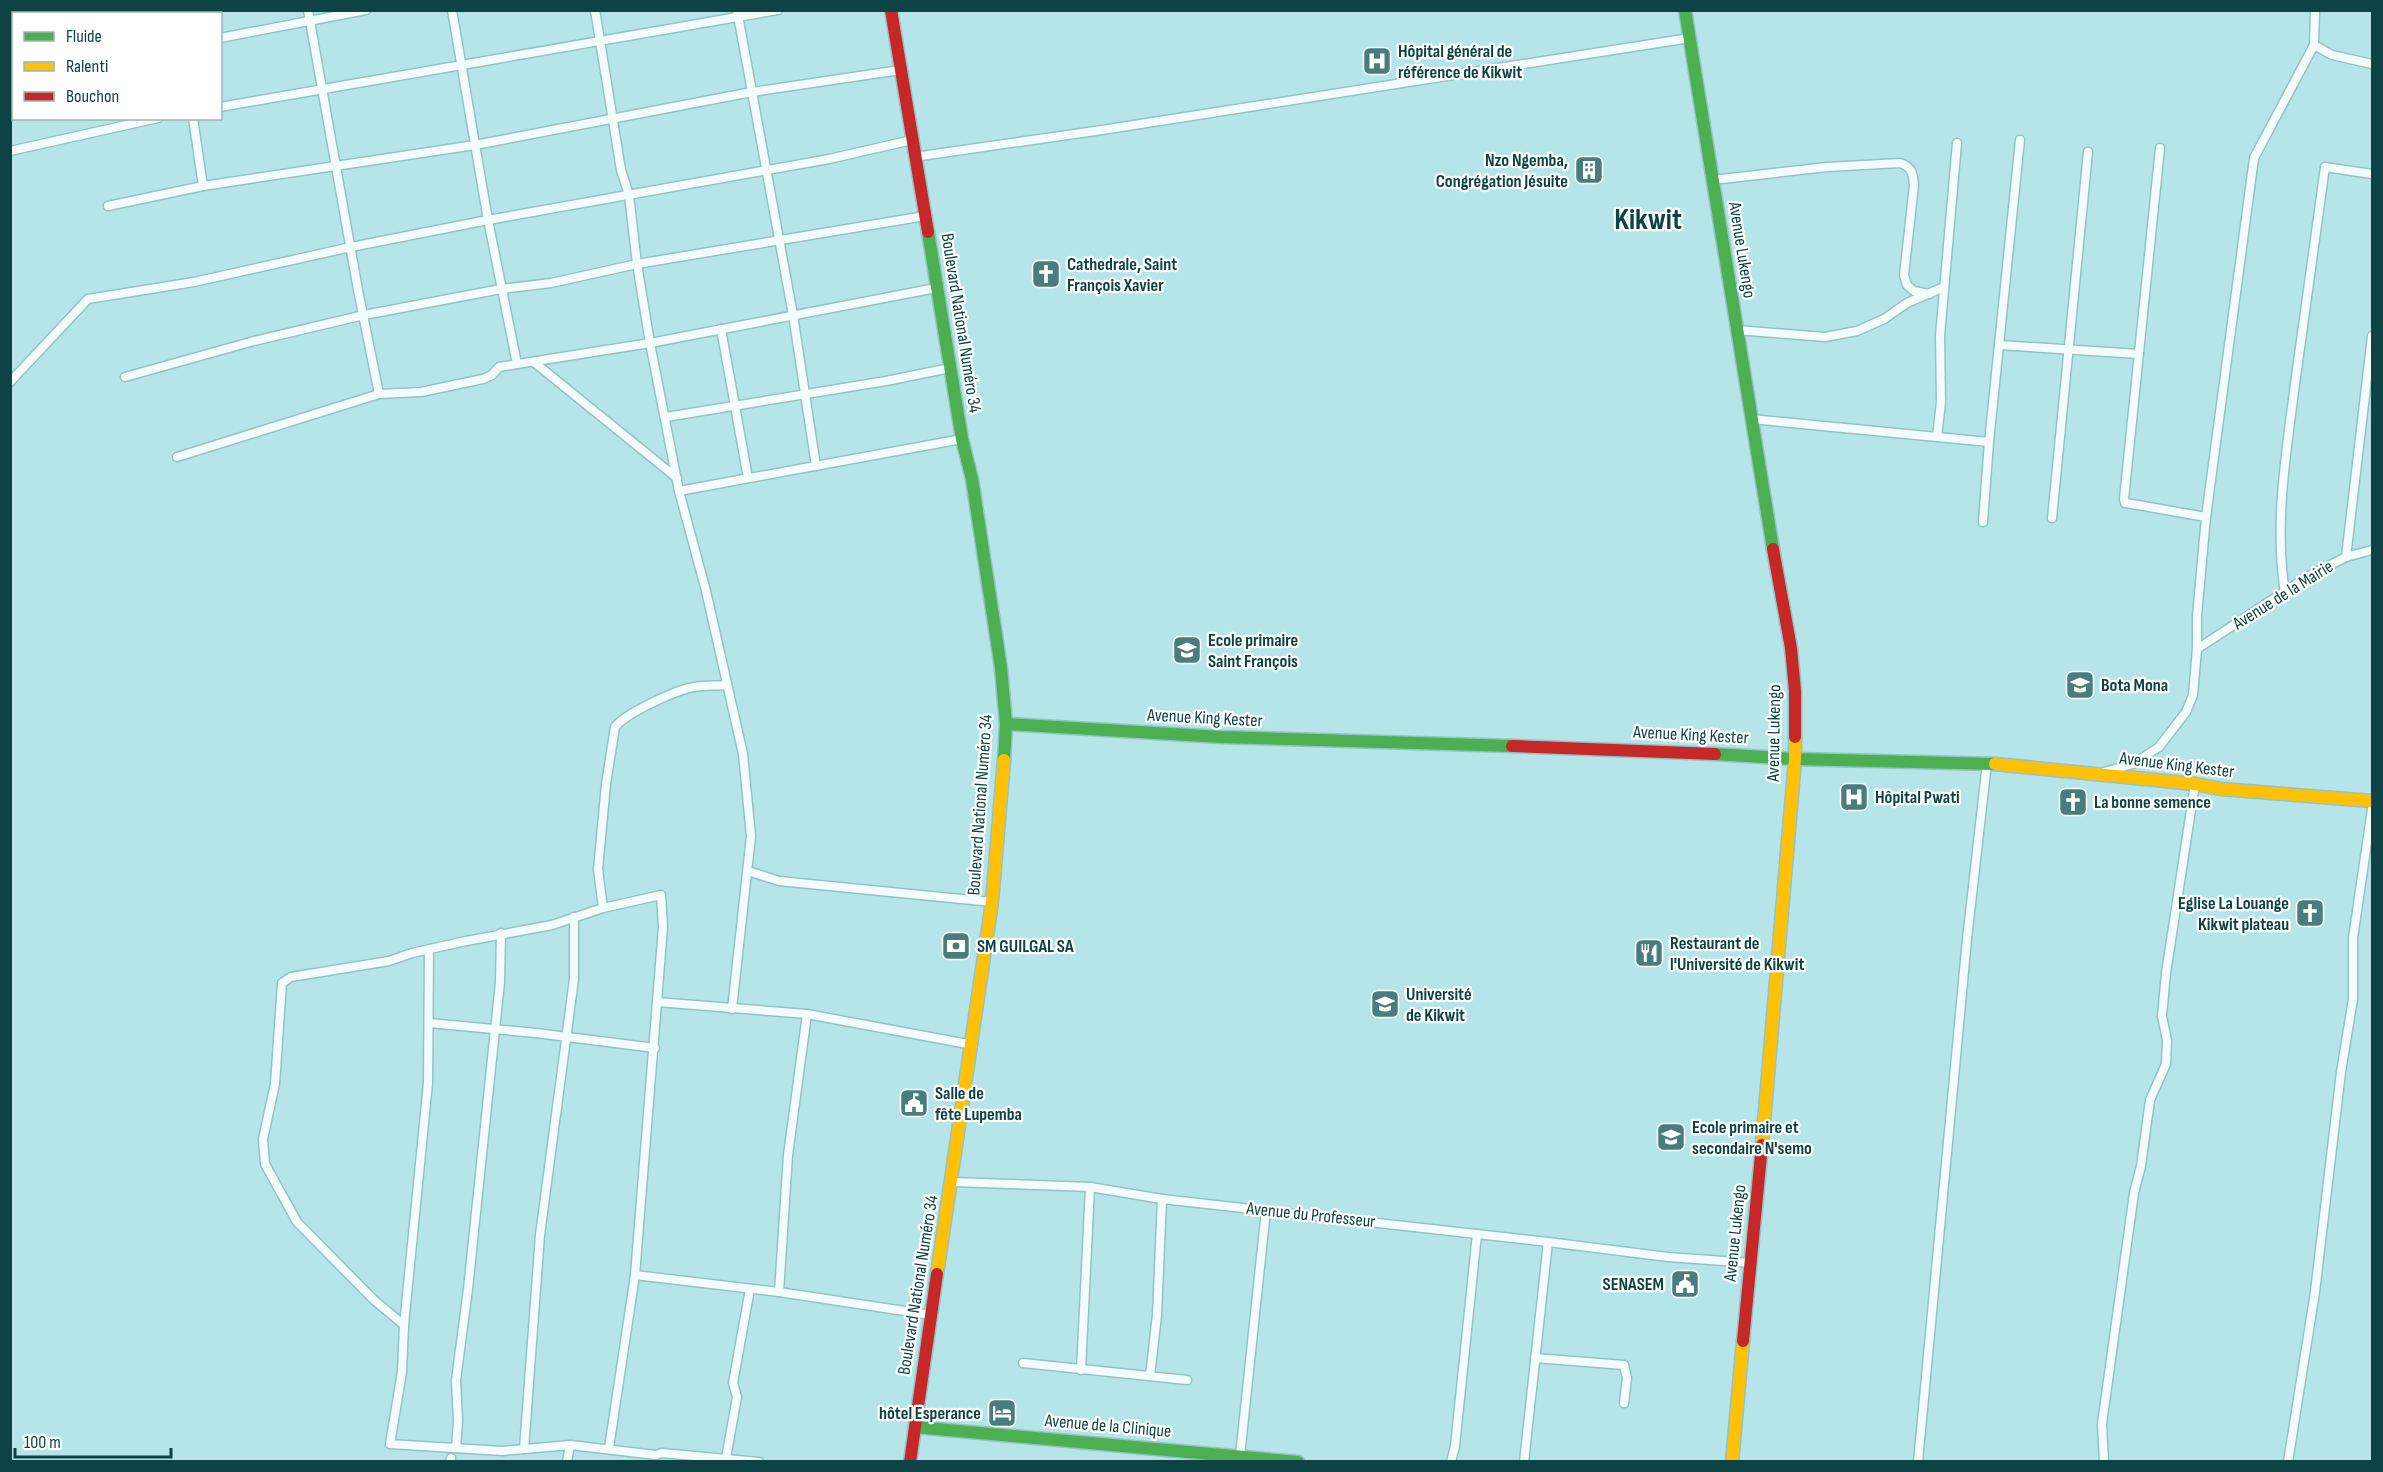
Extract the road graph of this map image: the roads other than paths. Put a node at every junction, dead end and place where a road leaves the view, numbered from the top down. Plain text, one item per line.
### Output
1 (308, 10) edge
2 (366, 10) edge
3 (452, 10) edge
4 (595, 10) edge
5 (778, 10) edge
6 (891, 10) edge
7 (1685, 10) edge
8 (2315, 10) edge
9 (737, 14) edge
10 (309, 21) junction
11 (222, 38) edge
12 (1690, 39) junction
13 (600, 42) junction
14 (2314, 45) junction
15 (2373, 64) edge
16 (461, 66) junction
17 (900, 70) junction
18 (322, 90) junction
19 (752, 92) junction
20 (222, 107) edge
21 (614, 119) junction
22 (149, 120) edge
23 (193, 120) edge
24 (912, 140) junction
25 (2020, 140) dead end
26 (1957, 143) dead end
27 (475, 145) junction
28 (2160, 148) dead end
29 (10, 151) edge
30 (2088, 152) dead end
31 (914, 157) junction
32 (337, 166) junction
33 (765, 172) junction
34 (2373, 174) edge
35 (1713, 180) junction
36 (203, 186) junction
37 (629, 195) junction
38 (108, 206) dead end
39 (925, 216) junction
40 (488, 220) junction
41 (779, 241) junction
42 (351, 247) junction
43 (637, 264) junction
44 (1944, 287) junction
45 (936, 288) junction
46 (501, 289) junction
47 (1929, 294) junction
48 (363, 315) junction
49 (793, 315) junction
50 (721, 328) junction
51 (1737, 330) junction
52 (2373, 336) edge
53 (651, 343) junction
54 (1999, 345) junction
55 (2068, 349) junction
56 (2139, 354) junction
57 (536, 363) junction
58 (517, 364) junction
59 (950, 368) junction
60 (125, 377) dead end
61 (10, 382) edge
62 (379, 394) junction
63 (806, 394) junction
64 (736, 406) junction
65 (666, 417) junction
66 (1751, 419) junction
67 (1937, 437) junction
68 (962, 439) junction
69 (1989, 441) junction
70 (177, 457) dead end
71 (816, 466) junction
72 (677, 478) junction
73 (748, 478) junction
74 (679, 491) junction
75 (2206, 517) junction
76 (2052, 518) dead end
77 (1983, 522) dead end
78 (2373, 550) edge
79 (2346, 557) junction
80 (2284, 593) junction
81 (2198, 649) junction
82 (727, 685) junction
83 (1006, 724) junction
84 (1795, 759) junction
85 (1987, 763) junction
86 (2098, 774) junction
87 (2195, 784) junction
88 (2373, 801) edge
89 (2373, 809) edge
90 (748, 871) junction
91 (992, 902) junction
92 (603, 908) junction
93 (574, 917) junction
94 (501, 933) junction
95 (429, 951) junction
96 (657, 1002) junction
97 (732, 1009) junction
98 (807, 1014) junction
99 (429, 1023) junction
100 (494, 1029) junction
101 (565, 1036) junction
102 (973, 1045) junction
103 (655, 1048) junction
104 (953, 1182) junction
105 (1090, 1187) junction
106 (1162, 1199) junction
107 (1266, 1210) junction
108 (1477, 1234) junction
109 (1548, 1242) junction
110 (1750, 1263) junction
111 (635, 1275) junction
112 (750, 1289) junction
113 (778, 1292) junction
114 (931, 1315) junction
115 (404, 1325) junction
116 (1535, 1358) junction
117 (1023, 1363) dead end
118 (1081, 1370) junction
119 (1150, 1376) junction
120 (1186, 1380) dead end
121 (1624, 1402) dead end
122 (915, 1427) junction
123 (570, 1445) junction
124 (456, 1448) junction
125 (609, 1448) junction
126 (524, 1449) junction
127 (1240, 1456) junction
128 (661, 1457) edge
129 (726, 1458) junction
130 (1223, 1458) edge
131 (567, 1461) edge
132 (759, 1461) edge
133 (910, 1461) edge
134 (1298, 1461) edge
135 (1451, 1461) edge
136 (1524, 1461) edge
137 (1732, 1461) edge
138 (1918, 1461) edge
139 (2104, 1461) edge
140 (2288, 1461) edge

1 - 10 street
2 - 10 street
3 - 16 street
4 - 13 street
5 - 9 street
6 - 17 street, Boulevard National Numéro 34
7 - 12 street, Avenue Lukengo
8 - 14 street
9 - 13 street
9 - 19 street
10 - 11 street
10 - 18 street
12 - 31 street
12 - 35 street, Avenue Lukengo
13 - 16 street
13 - 21 street
14 - 15 street
14 - 75 street
16 - 18 street
16 - 27 street
17 - 19 street
17 - 24 street, Boulevard National Numéro 34
18 - 20 street
18 - 32 street
19 - 21 street
19 - 33 street
21 - 27 street
21 - 37 street
22 - 29 street
23 - 36 street
24 - 31 street, Boulevard National Numéro 34
24 - 33 street
25 - 54 street
26 - 44 street
27 - 32 street
27 - 40 street
28 - 56 street
30 - 55 street
31 - 39 street, Boulevard National Numéro 34
32 - 36 street
32 - 42 street
33 - 37 street
33 - 41 street
34 - 80 street
35 - 47 street
35 - 51 street, Avenue Lukengo
36 - 38 street
37 - 40 street
37 - 43 street
39 - 41 street
39 - 45 street, Boulevard National Numéro 34
40 - 42 street
40 - 46 street
41 - 43 street
41 - 49 street
42 - 48 street
42 - 61 street
43 - 46 street
43 - 53 street
44 - 47 street
44 - 67 street
45 - 49 street
45 - 59 street, Boulevard National Numéro 34
46 - 48 street
46 - 58 street
47 - 51 street
48 - 60 street
48 - 62 street
49 - 50 street
49 - 63 street
50 - 53 street
50 - 64 street
51 - 66 street, Avenue Lukengo
52 - 79 street
53 - 57 street
53 - 65 street
54 - 55 street
54 - 69 street
55 - 56 street
55 - 76 street
56 - 75 street
57 - 58 street
57 - 72 street
58 - 62 street
59 - 63 street
59 - 68 street, Boulevard National Numéro 34
62 - 70 street
63 - 64 street
63 - 71 street
64 - 65 street
64 - 73 street
65 - 72 street
66 - 67 street
66 - 84 street, Avenue Lukengo
67 - 69 street
68 - 71 street
68 - 83 street, Boulevard National Numéro 34
69 - 77 street
71 - 73 street
72 - 74 street
73 - 74 street
74 - 82 street
75 - 81 street
78 - 79 street, Avenue de la Mairie
79 - 80 street, Avenue de la Mairie
80 - 81 street, Avenue de la Mairie
81 - 86 street
82 - 90 street
82 - 92 street
83 - 84 street, Avenue King Kester
83 - 91 street, Boulevard National Numéro 34
84 - 85 street, Avenue King Kester
84 - 110 street, Avenue Lukengo
85 - 86 street, Avenue King Kester
85 - 138 street
86 - 87 street, Avenue King Kester
87 - 88 street, Avenue King Kester
87 - 139 street
89 - 140 street
90 - 91 street
90 - 97 street
91 - 102 street, Boulevard National Numéro 34
92 - 93 street
92 - 96 street
93 - 94 street
93 - 101 street
94 - 95 street
94 - 100 street
95 - 99 street
95 - 115 street
96 - 97 street
96 - 103 street
97 - 98 street
98 - 102 street
98 - 113 street
99 - 100 street
99 - 115 street
100 - 101 street
100 - 124 street
101 - 103 street
101 - 126 street
102 - 104 street, Boulevard National Numéro 34
103 - 111 street
104 - 105 street, Avenue du Professeur
104 - 114 street, Boulevard National Numéro 34
105 - 106 street, Avenue du Professeur
105 - 118 street
106 - 107 street, Avenue du Professeur
106 - 119 street
107 - 108 street, Avenue du Professeur
107 - 127 street
108 - 109 street, Avenue du Professeur
108 - 135 street
109 - 110 street, Avenue du Professeur
109 - 116 street
110 - 137 street, Avenue Lukengo
111 - 112 street
111 - 125 street
112 - 113 street
112 - 129 street
113 - 114 street
114 - 122 street, Boulevard National Numéro 34
115 - 124 street
116 - 121 street
116 - 136 street
117 - 118 street
118 - 119 street
119 - 120 street
122 - 130 street, Avenue de la Clinique
122 - 133 street, Boulevard National Numéro 34
123 - 125 street
123 - 126 street
123 - 131 street
124 - 126 street
125 - 128 street
127 - 130 street, Avenue de la Clinique
127 - 134 street, Avenue de la Clinique
128 - 129 street
129 - 132 street

